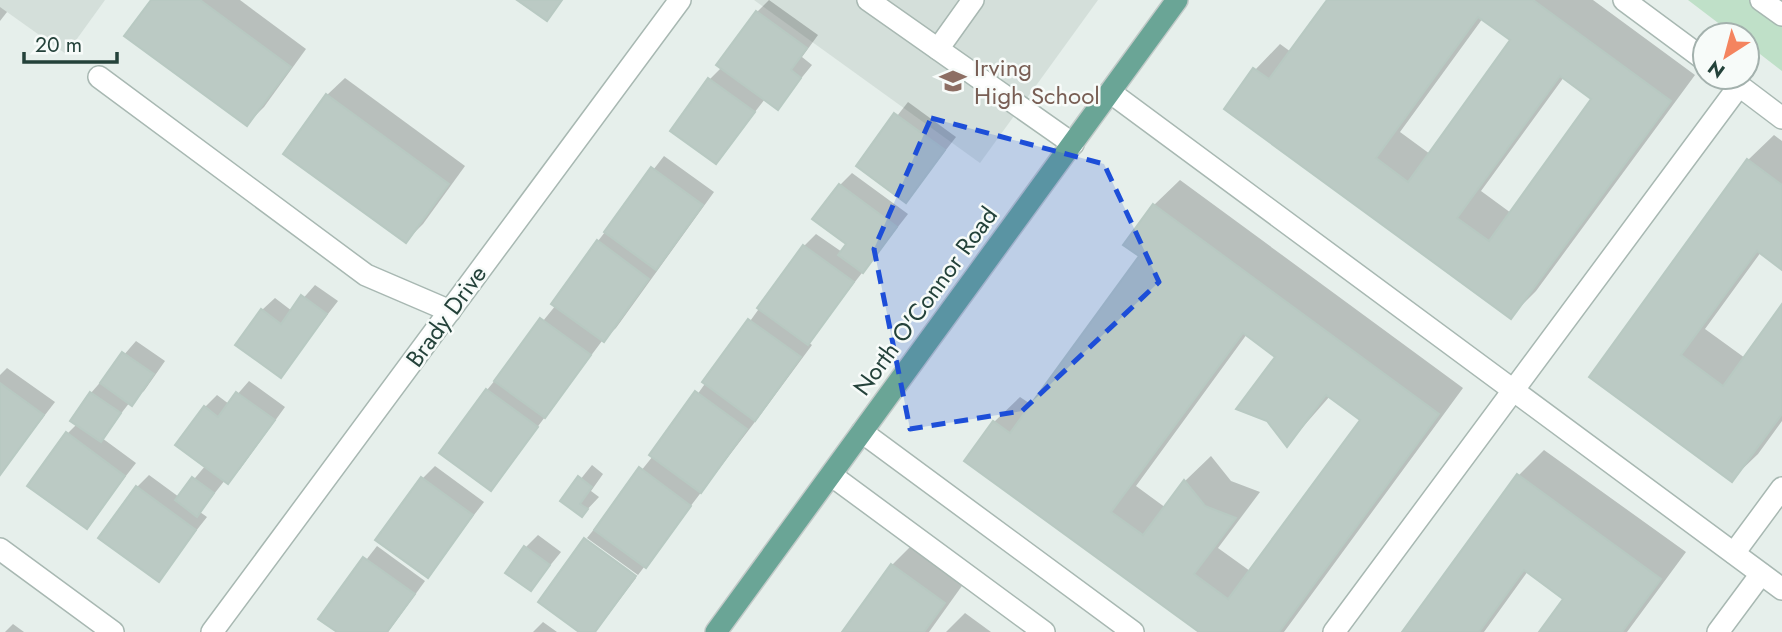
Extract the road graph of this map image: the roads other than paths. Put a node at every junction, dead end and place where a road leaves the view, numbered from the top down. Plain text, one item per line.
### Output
1 (680, 0) edge
2 (868, 0) edge
3 (973, 0) edge
4 (1177, 0) edge
5 (1624, 0) edge
6 (938, 49) junction
7 (1691, 50) edge
8 (99, 77) dead end
9 (1726, 91) edge
10 (1746, 91) edge
11 (1110, 92) junction
12 (1782, 118) edge
13 (1073, 144) junction
14 (450, 311) junction
15 (1513, 390) junction
16 (862, 432) junction
17 (831, 475) junction
18 (1782, 488) edge
19 (0, 549) edge
20 (1734, 553) junction
21 (1761, 574) junction
22 (1782, 589) edge
23 (113, 632) edge
24 (212, 632) edge
25 (716, 632) edge
26 (1044, 632) edge
27 (1133, 632) edge
28 (1334, 632) edge
29 (1718, 632) edge

1 - 14 street, Brady Drive
2 - 6 street
3 - 6 street
4 - 11 main road, North O'Connor Road
5 - 7 street
6 - 13 street
8 - 14 street
9 - 15 street
10 - 12 street
11 - 13 main road, North O'Connor Road
11 - 15 street
13 - 16 main road, North O'Connor Road
14 - 24 street, Brady Drive
15 - 20 street
15 - 28 street
16 - 17 main road, North O'Connor Road
16 - 27 street
17 - 25 main road, North O'Connor Road
17 - 26 street
18 - 20 street
19 - 23 street
20 - 21 street
21 - 22 street
21 - 29 street

